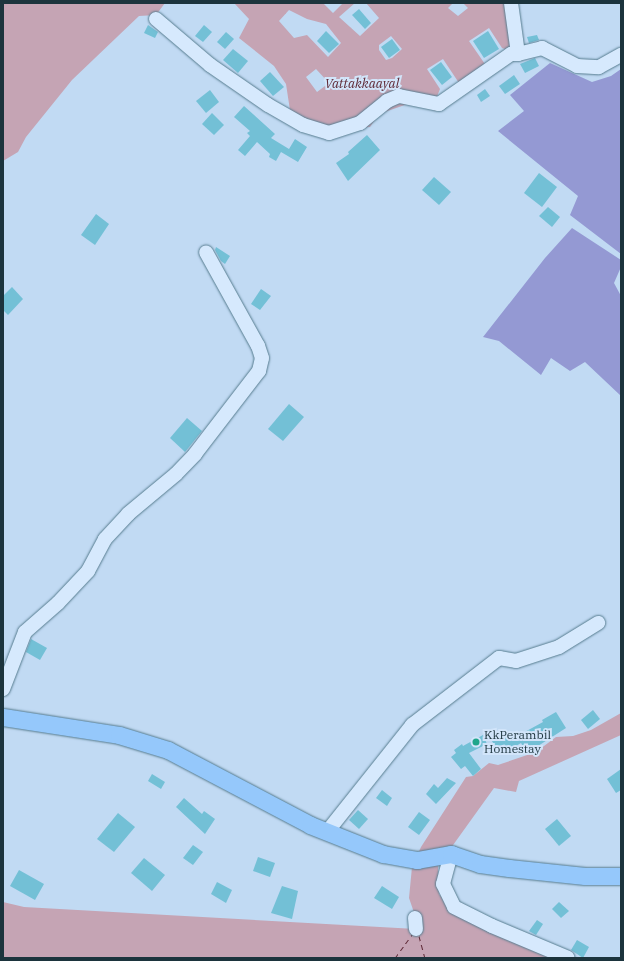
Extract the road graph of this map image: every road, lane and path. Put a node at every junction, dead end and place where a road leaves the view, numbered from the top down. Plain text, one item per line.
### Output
1 (511, 3) edge
2 (156, 18) dead end
3 (518, 54) junction
4 (621, 55) edge
5 (206, 252) dead end
6 (598, 623) dead end
7 (3, 689) edge
8 (3, 717) edge
9 (327, 832) junction
10 (451, 854) junction
11 (621, 876) edge
12 (568, 958) edge

1 - 3 street
2 - 3 street
3 - 4 street
5 - 7 street
6 - 9 street
8 - 9 main road
9 - 10 main road
10 - 11 main road
10 - 12 street

